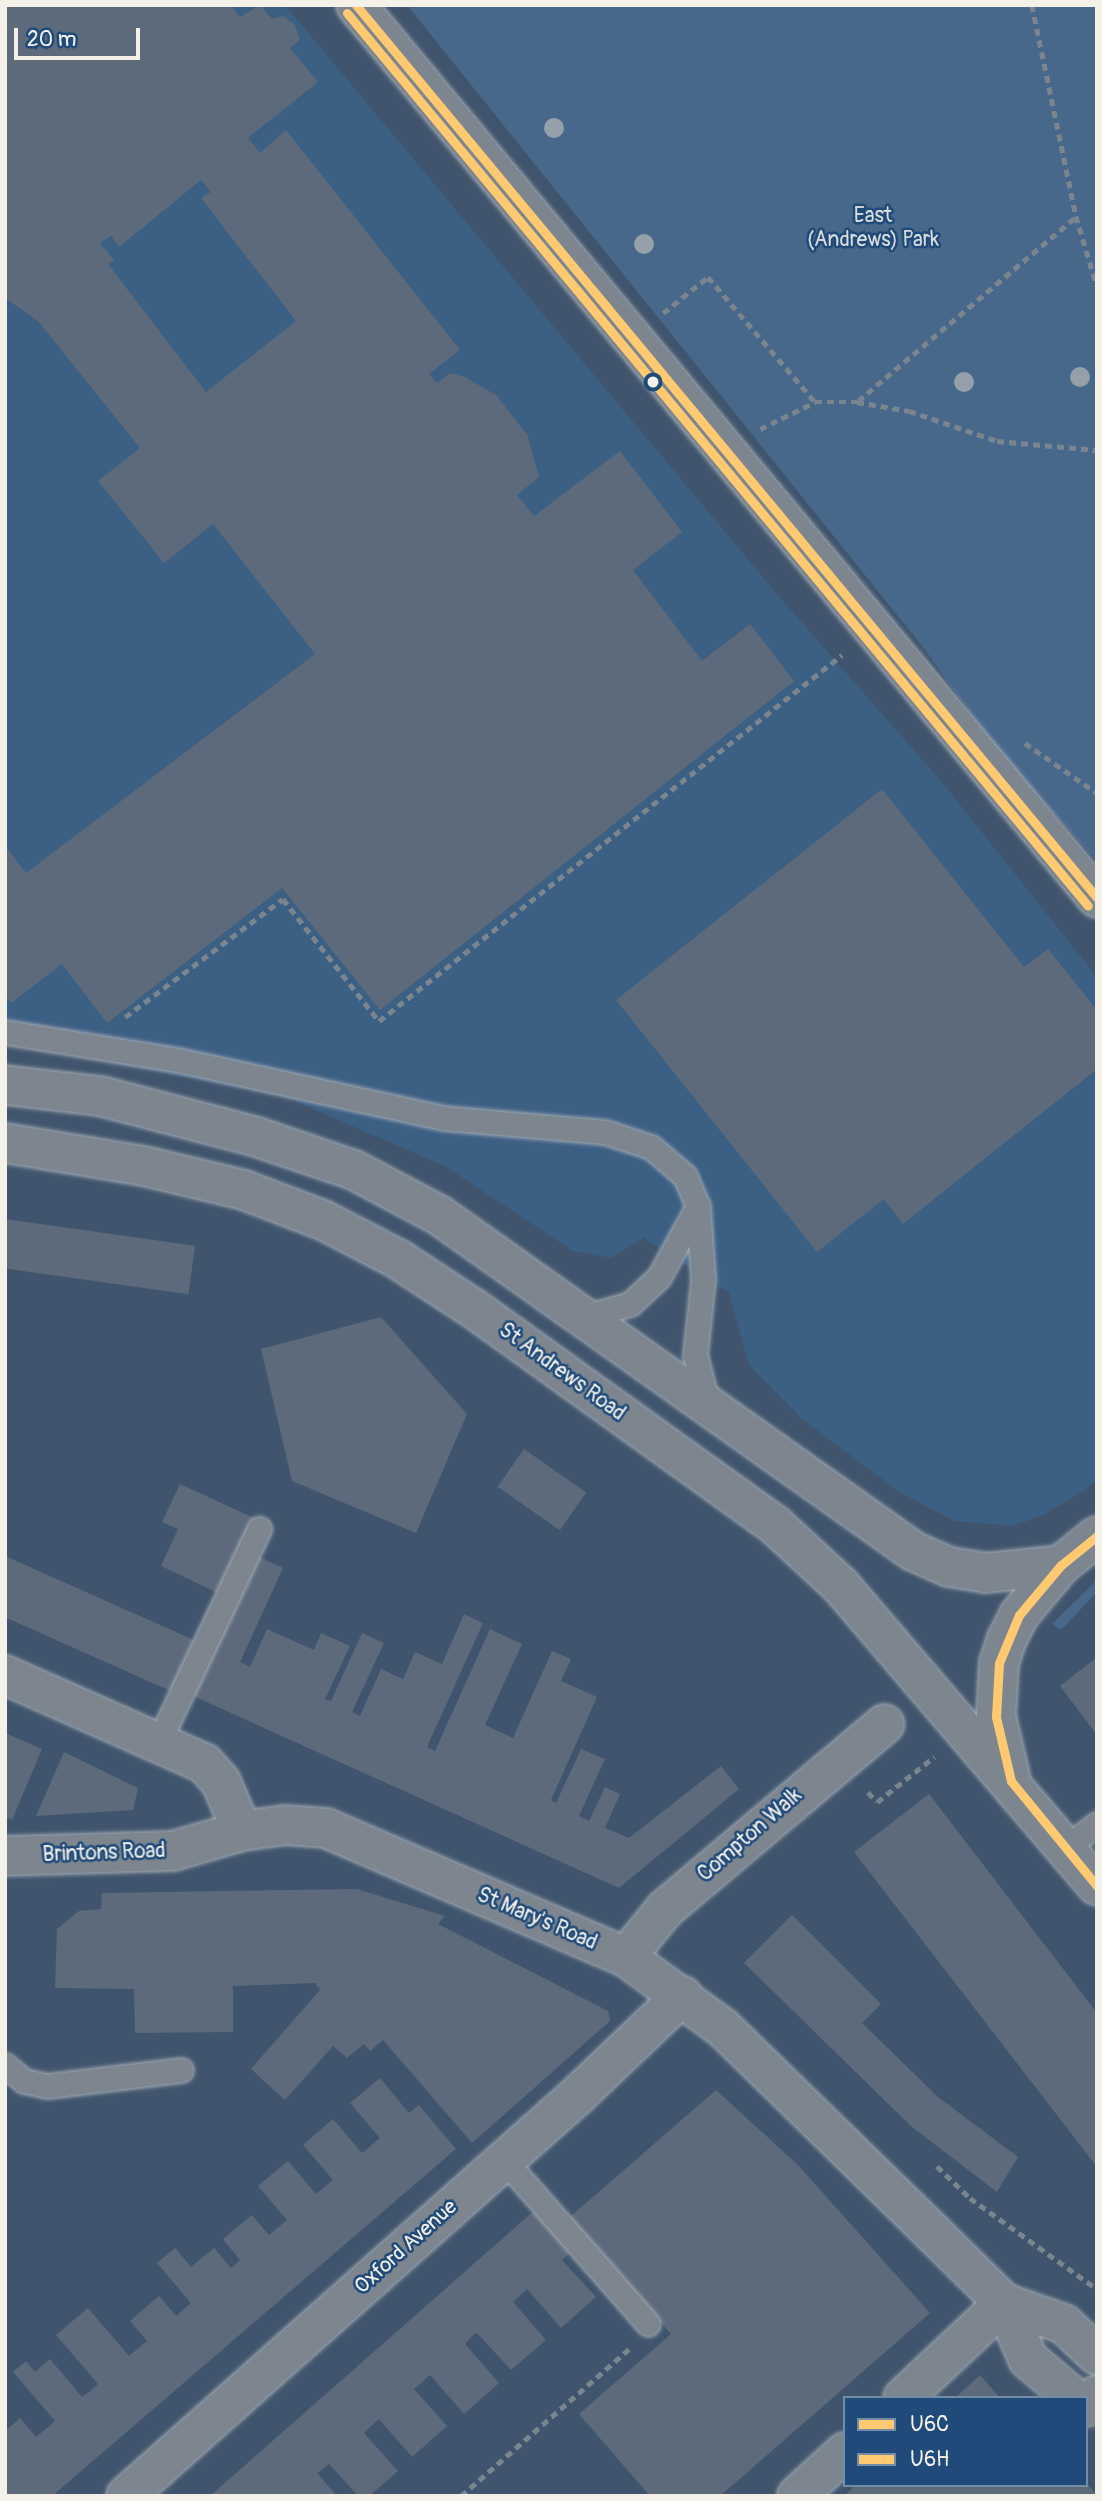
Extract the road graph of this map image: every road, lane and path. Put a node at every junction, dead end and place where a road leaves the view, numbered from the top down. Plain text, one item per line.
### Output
1 (356, 5) edge
2 (1032, 5) edge
3 (1076, 216) junction
4 (1097, 286) edge
5 (630, 339) junction
6 (815, 402) junction
7 (857, 402) junction
8 (1097, 450) edge
9 (725, 454) junction
10 (873, 631) junction
11 (1097, 898) edge
12 (119, 1021) dead end
13 (5, 1032) edge
14 (5, 1085) edge
15 (5, 1143) edge
16 (698, 1206) junction
17 (584, 1317) junction
18 (709, 1408) junction
19 (259, 1529) dead end
20 (1097, 1536) edge
21 (1061, 1565) junction
22 (5, 1675) edge
23 (885, 1724) dead end
24 (158, 1743) junction
25 (938, 1754) dead end
26 (1011, 1781) junction
27 (877, 1802) dead end
28 (1097, 1824) edge
29 (242, 1831) junction
30 (1065, 1848) junction
31 (5, 1856) edge
32 (1097, 1886) edge
33 (626, 1957) junction
34 (682, 1996) junction
35 (5, 2065) edge
36 (181, 2070) dead end
37 (503, 2160) junction
38 (937, 2166) dead end
39 (1097, 2289) edge
40 (1004, 2303) junction
41 (642, 2333) joint
42 (1097, 2355) edge
43 (905, 2396) edge
44 (1072, 2396) edge
45 (843, 2455) edge
46 (814, 2491) edge
47 (126, 2496) edge
48 (461, 2496) edge

1 - 5 street
2 - 3 path
3 - 4 path
3 - 7 path
5 - 6 path
5 - 9 street
6 - 7 path
6 - 9 path
7 - 8 path
9 - 10 street
10 - 11 street
10 - 12 path
13 - 16 lane
14 - 17 street
15 - 26 street, St Andrews Road
16 - 17 lane
16 - 18 lane
17 - 18 street
18 - 21 street
19 - 24 lane
20 - 21 street
21 - 26 street
22 - 24 street
23 - 33 street, Compton Walk
24 - 29 street
25 - 27 path
26 - 30 street, St Andrews Road
28 - 30 lane
29 - 31 street, Brintons Road
29 - 33 street, St Mary's Road
30 - 32 street, St Andrews Road
33 - 34 street, St Mary's Road
34 - 37 street, Oxford Avenue
34 - 40 street, St Mary's Road
35 - 36 lane
37 - 41 lane
37 - 47 street, Oxford Avenue
38 - 39 path
40 - 42 street, St Mary's Road
40 - 43 street
40 - 44 street, St Mary's Road
41 - 48 path
45 - 46 street

